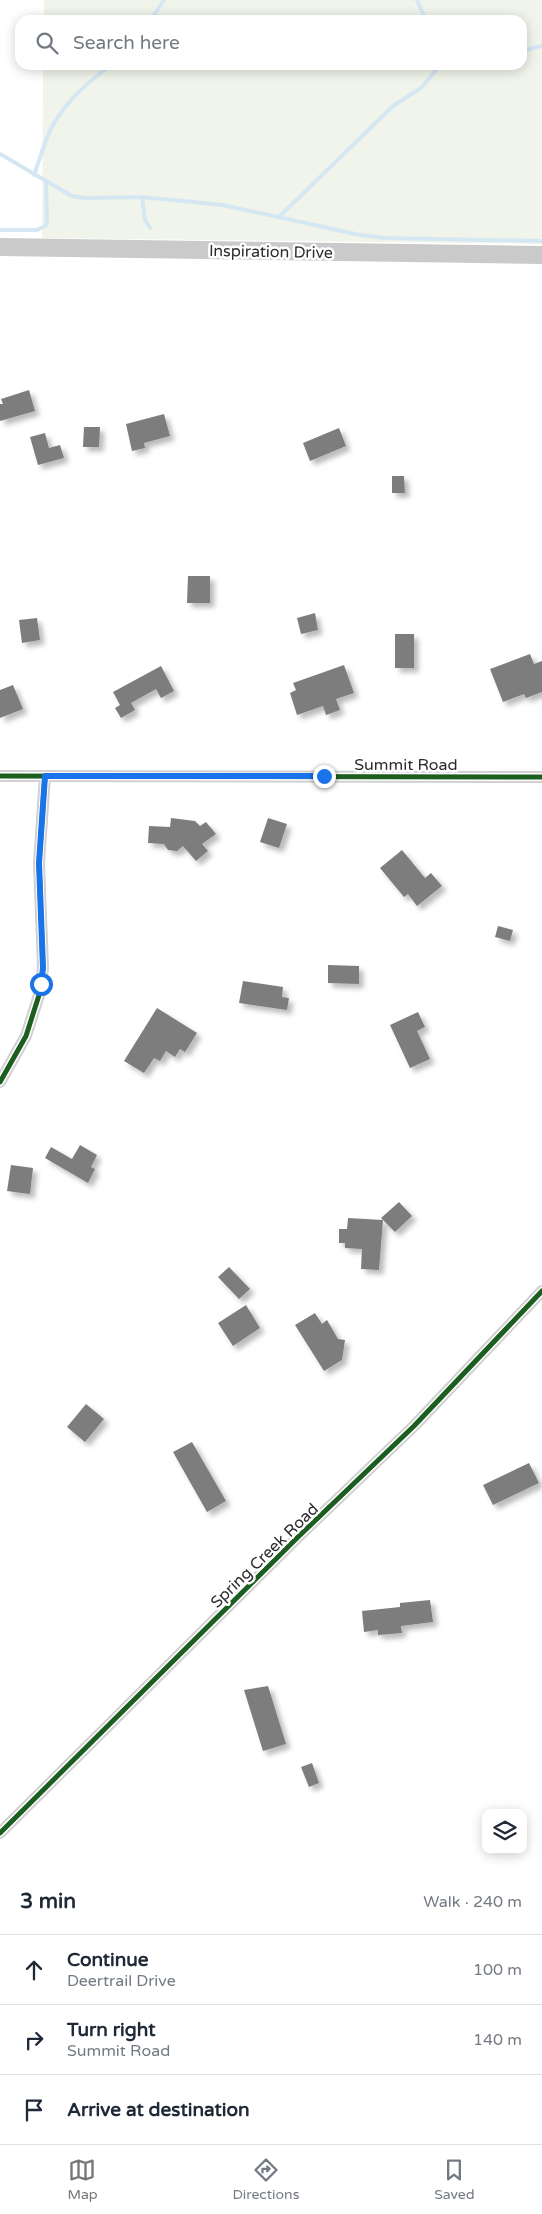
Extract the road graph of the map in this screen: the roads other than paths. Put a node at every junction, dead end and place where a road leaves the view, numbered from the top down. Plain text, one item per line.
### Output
1 (0, 247) edge
2 (542, 255) edge
3 (0, 776) edge
4 (45, 776) junction
5 (542, 777) edge
6 (0, 1082) edge
7 (542, 1291) edge
8 (0, 1833) edge

1 - 2 main road, Inspiration Drive
3 - 4 street, Summit Road
4 - 5 street, Summit Road
4 - 6 street
7 - 8 street, Spring Creek Road

